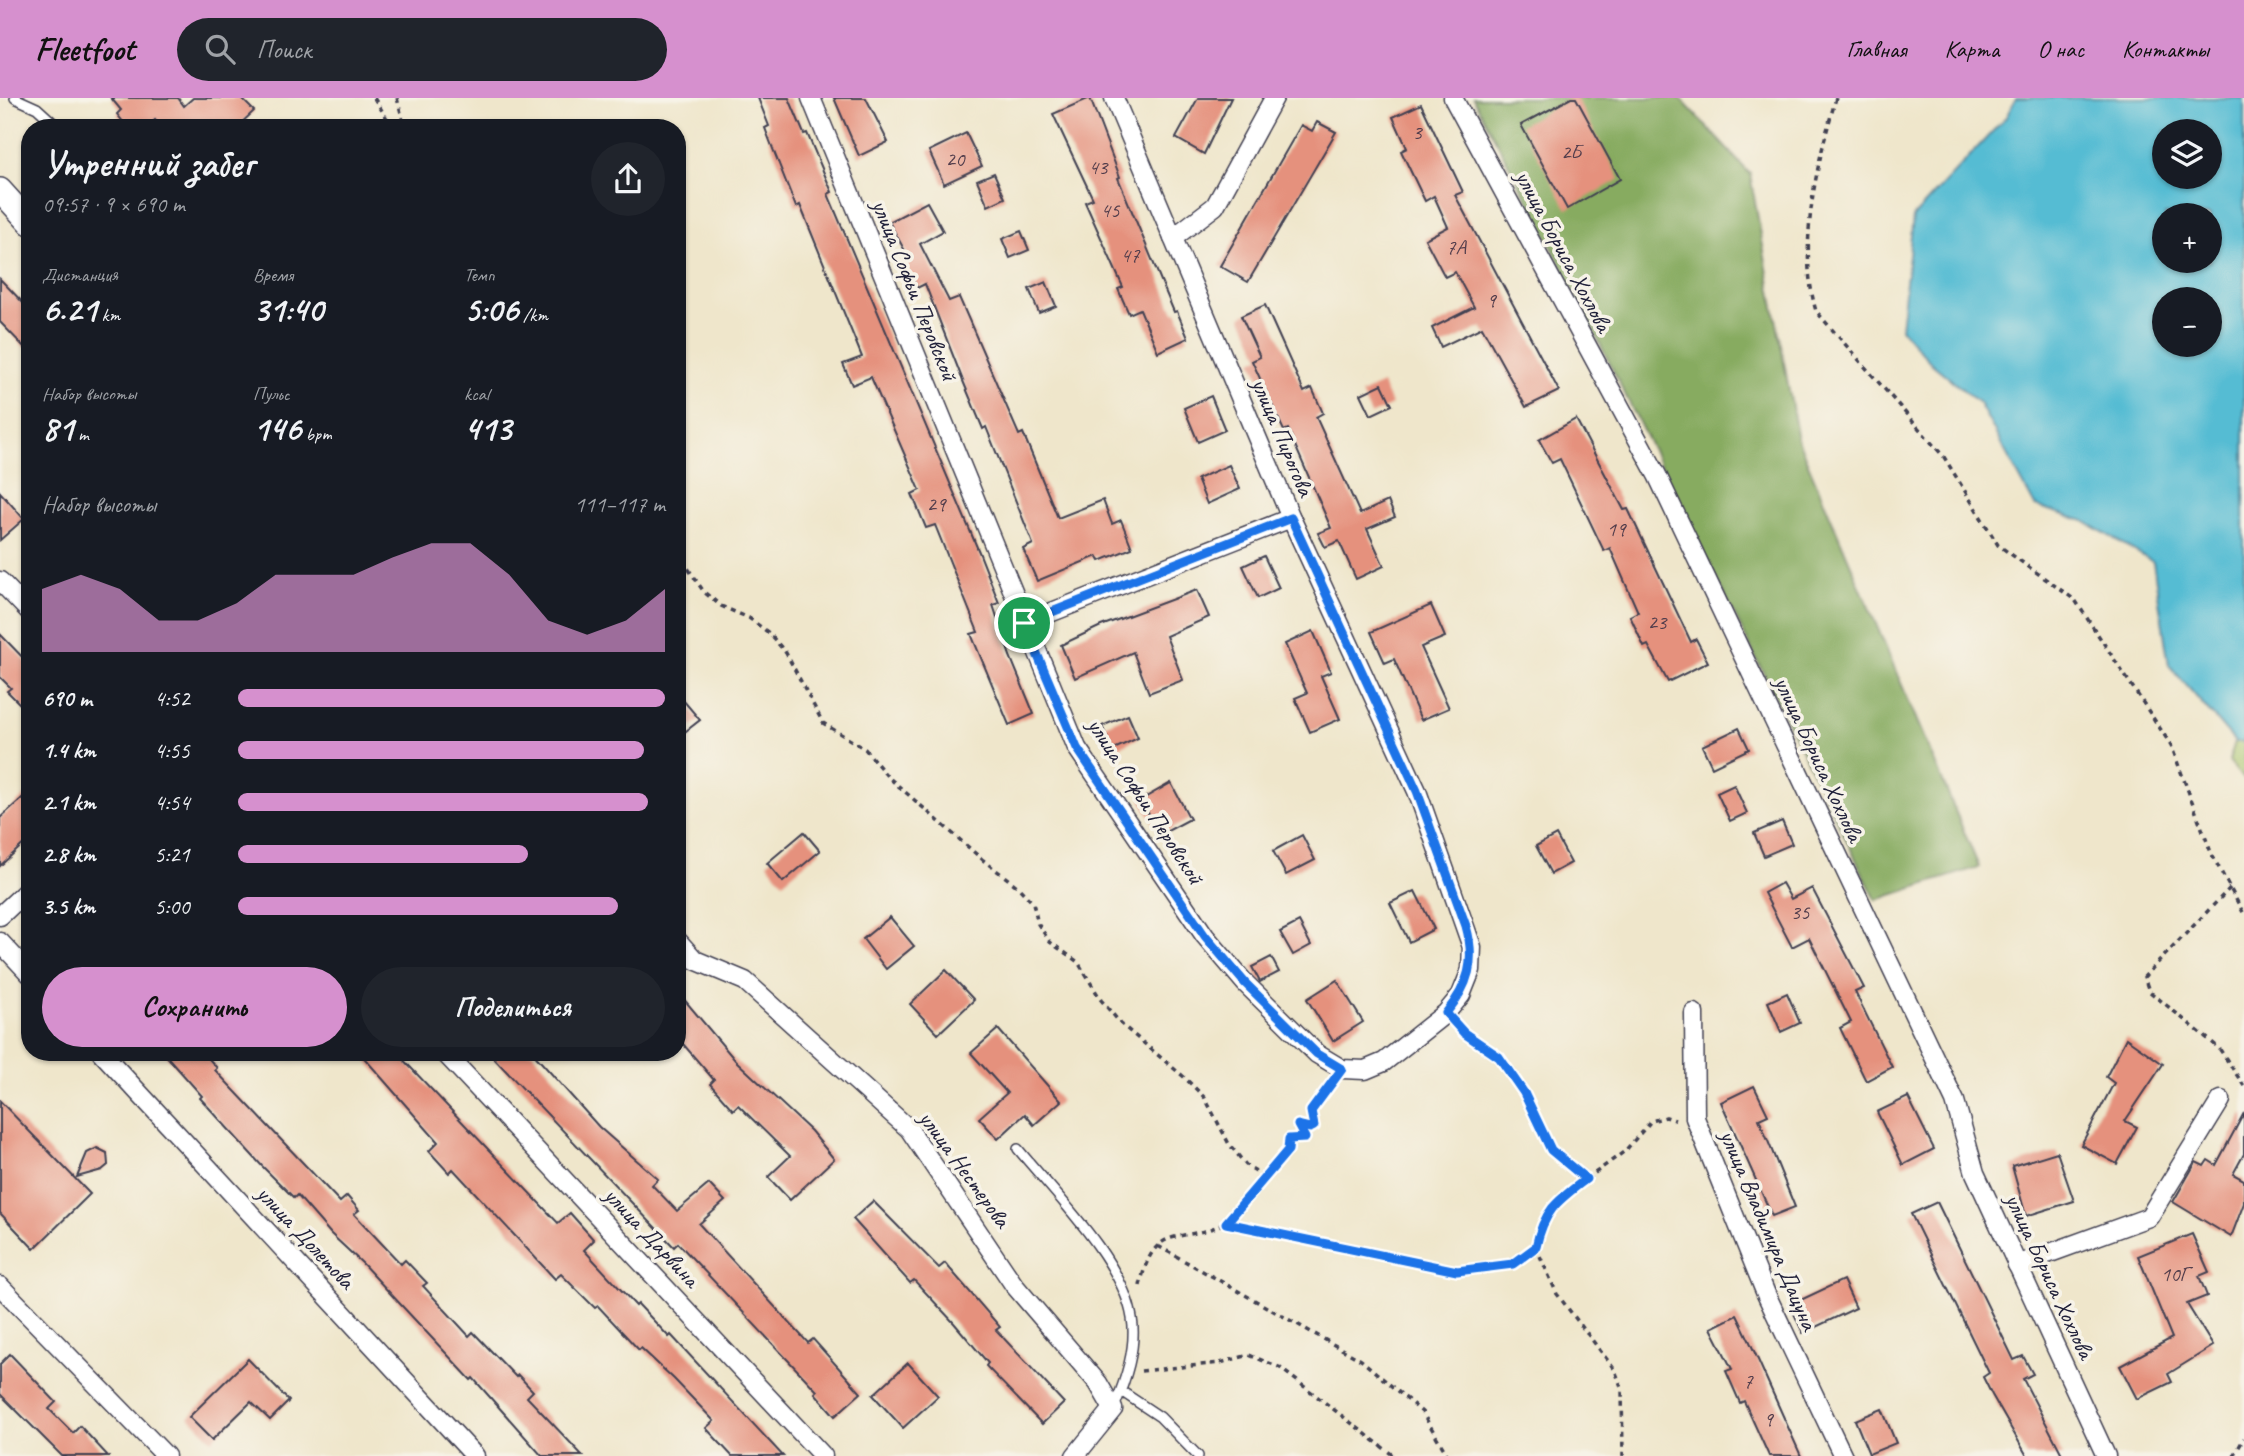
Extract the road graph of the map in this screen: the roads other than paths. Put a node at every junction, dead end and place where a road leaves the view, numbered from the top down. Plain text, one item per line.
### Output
1 (15, 98) edge
2 (811, 98) edge
3 (1114, 98) edge
4 (1274, 98) edge
5 (1453, 98) edge
6 (49, 119) edge
7 (0, 190) edge
8 (21, 213) edge
9 (1173, 238) junction
10 (1291, 518) junction
11 (0, 581) edge
12 (21, 603) edge
13 (1024, 623) junction
14 (21, 896) edge
15 (0, 916) edge
16 (0, 942) edge
17 (686, 950) edge
18 (21, 964) edge
19 (1446, 1013) joint
20 (1694, 1013) dead end
21 (110, 1061) edge
22 (452, 1061) edge
23 (2221, 1100) dead end
24 (1018, 1149) dead end
25 (2017, 1265) junction
26 (0, 1286) edge
27 (1121, 1391) junction
28 (1113, 1409) junction
29 (166, 1456) edge
30 (475, 1456) edge
31 (823, 1456) edge
32 (1075, 1456) edge
33 (1198, 1456) edge
34 (1843, 1456) edge
35 (2106, 1456) edge

1 - 6 lane
2 - 13 street, улица Софьи Перовской
3 - 9 street, улица Пирогова
4 - 9 street
5 - 25 street, улица Бориса Хохлова
7 - 8 street
9 - 10 street, улица Пирогова
10 - 13 street
10 - 19 street, улица Пирогова
11 - 12 street
13 - 19 street, улица Софьи Перовской
14 - 15 street
16 - 18 street
17 - 28 street, улица Нестерова
20 - 34 street, улица Владимира Дацуна
21 - 30 street, улица Долетова
22 - 31 street, улица Дарвина
23 - 25 street
24 - 27 lane
25 - 35 street, улица Бориса Хохлова
26 - 29 street
27 - 28 lane
27 - 33 lane
28 - 32 street

